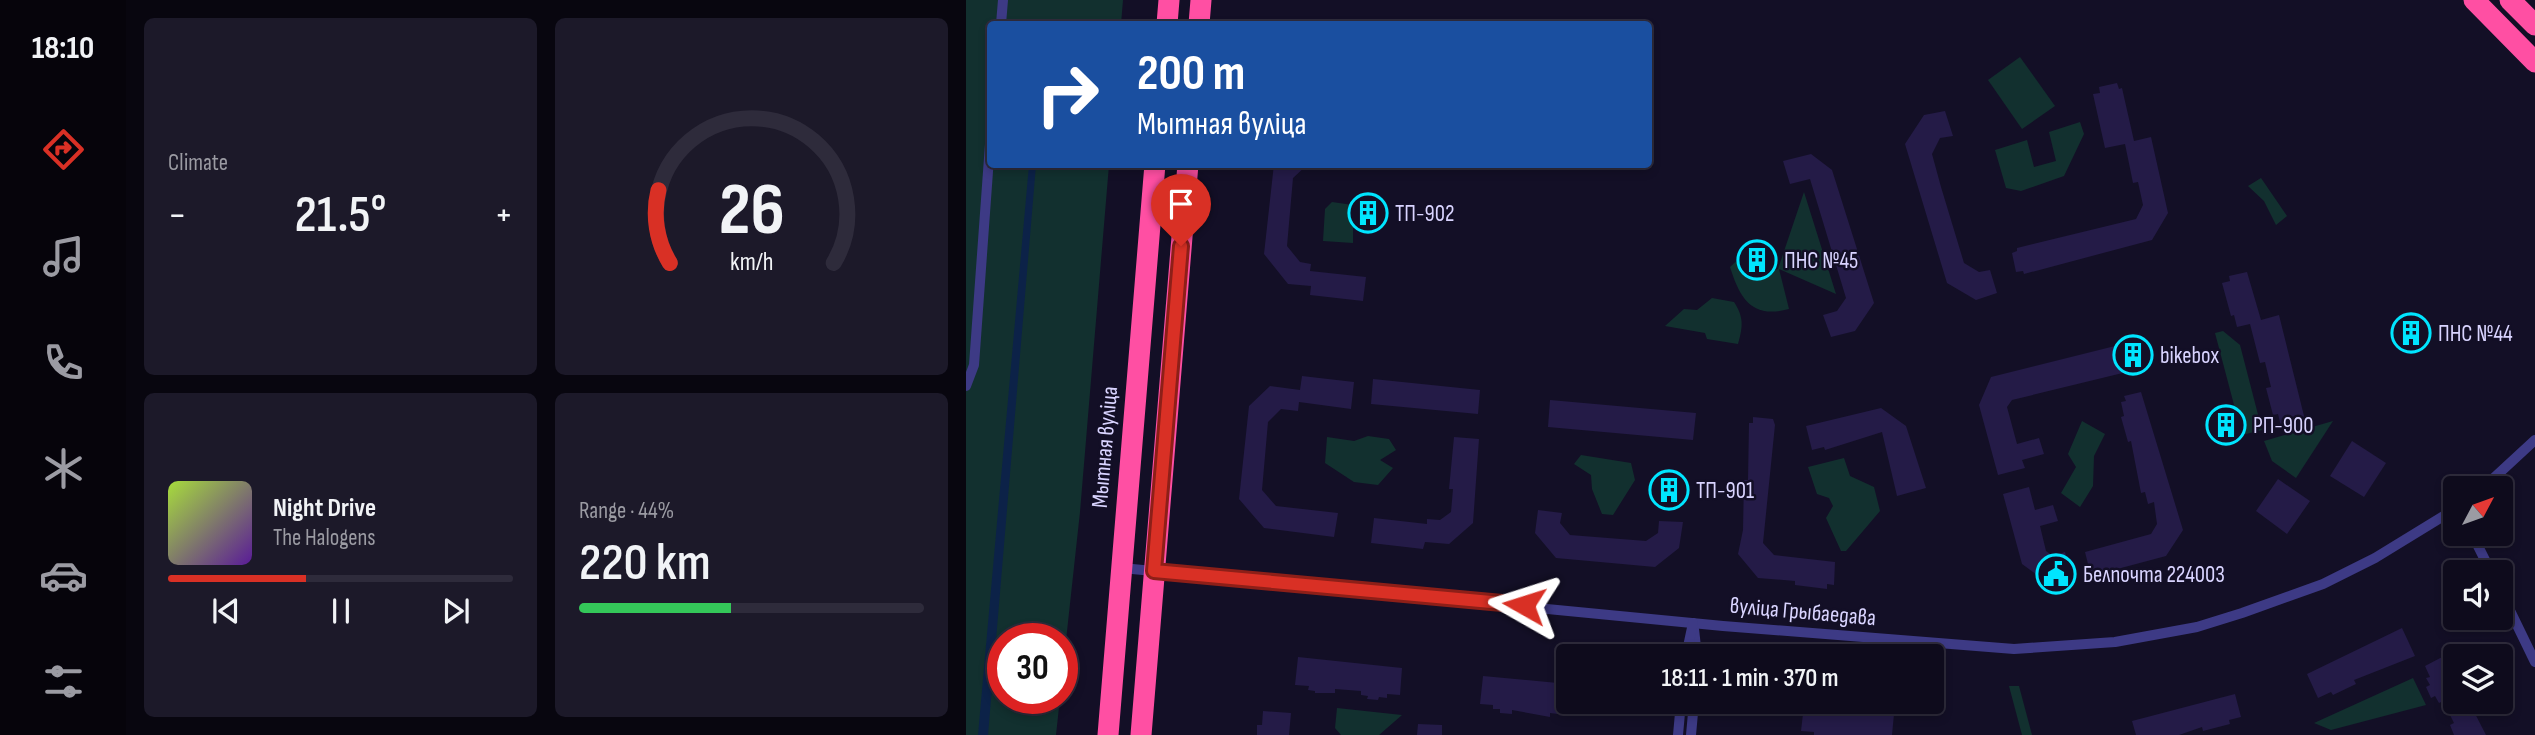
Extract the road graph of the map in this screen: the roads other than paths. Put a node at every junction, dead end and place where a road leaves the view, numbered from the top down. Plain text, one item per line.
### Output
1 (1003, 0) edge
2 (1169, 0) edge
3 (1201, 0) edge
4 (2474, 0) edge
5 (2510, 0) edge
6 (1001, 21) edge
7 (1167, 21) edge
8 (1199, 21) edge
9 (2535, 25) edge
10 (2535, 62) edge
11 (988, 168) edge
12 (1155, 168) edge
13 (1188, 168) edge
14 (966, 386) edge
15 (2535, 440) edge
16 (2496, 476) edge
17 (2443, 516) edge
18 (1122, 568) junction
19 (1154, 571) junction
20 (2513, 617) edge
21 (1693, 622) junction
22 (1688, 644) edge
23 (1696, 644) edge
24 (2535, 662) edge
25 (1680, 714) edge
26 (1693, 714) edge
27 (1108, 735) edge
28 (1141, 735) edge
29 (1678, 735) edge
30 (1691, 735) edge

1 - 6 street
2 - 7 highway
3 - 8 highway
4 - 10 highway
5 - 9 highway
11 - 14 street
12 - 18 highway, Мытная вуліца
13 - 19 highway
15 - 16 street
17 - 21 street, вуліца Грыбаедава
18 - 19 street, вуліца Грыбаедава
18 - 27 highway, Мытная вуліца
19 - 21 street, вуліца Грыбаедава
19 - 28 highway
20 - 24 street
21 - 22 street
21 - 23 street
25 - 29 street
26 - 30 street

